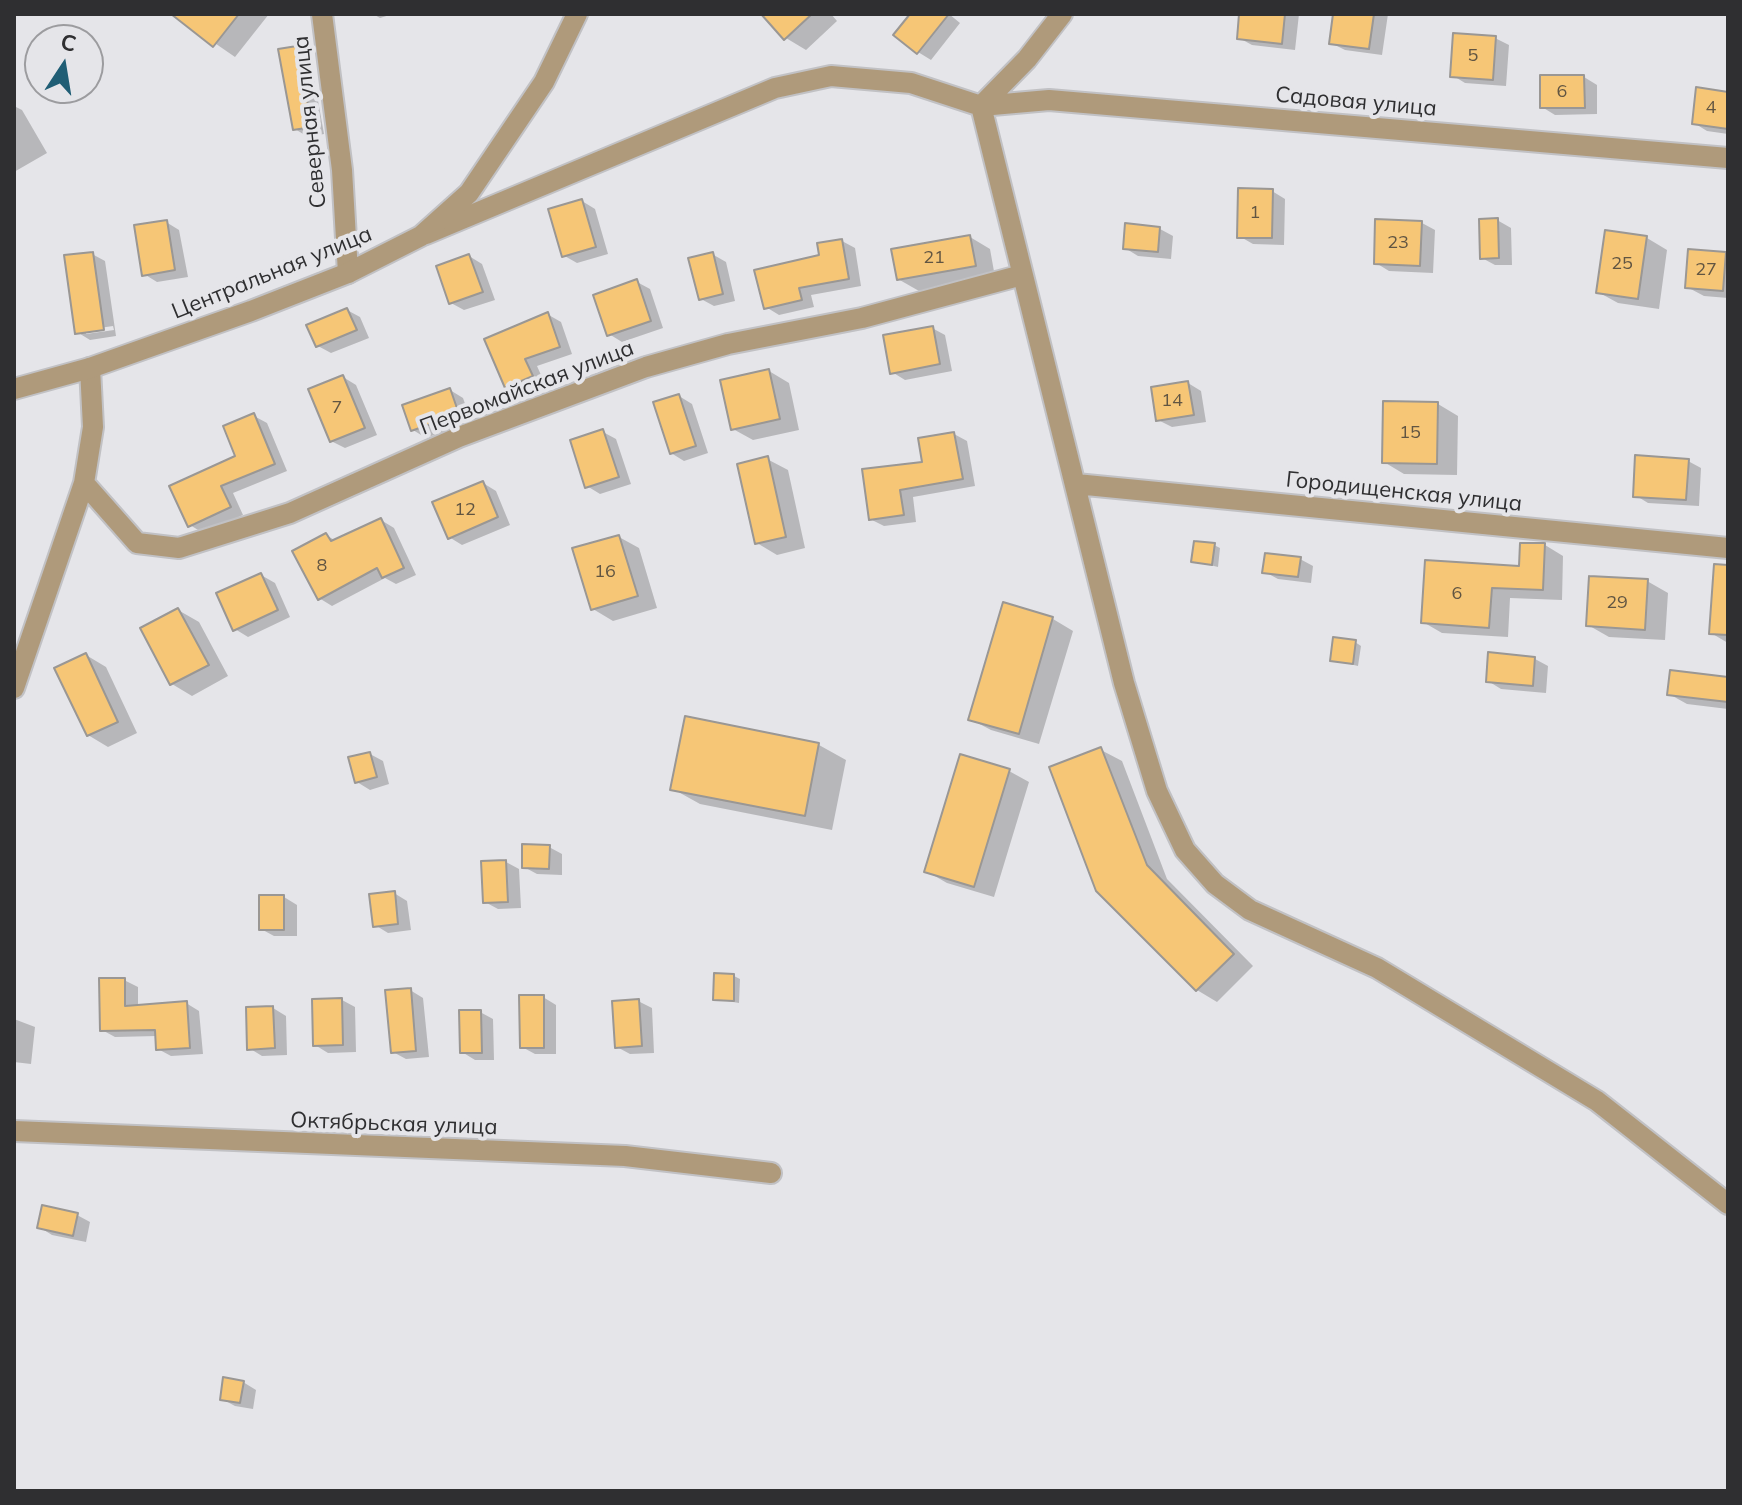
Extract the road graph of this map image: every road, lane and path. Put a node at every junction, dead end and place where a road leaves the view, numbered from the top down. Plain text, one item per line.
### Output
1 (322, 14) edge
2 (577, 14) edge
3 (1062, 14) edge
4 (981, 106) junction
5 (1728, 158) edge
6 (421, 236) junction
7 (348, 273) junction
8 (1022, 275) junction
9 (90, 368) junction
10 (14, 389) edge
11 (84, 483) junction
12 (1076, 484) junction
13 (1728, 548) edge
14 (14, 688) edge
15 (14, 1131) edge
16 (771, 1173) dead end
17 (1728, 1204) edge

1 - 7 street, Северная улица
2 - 6 street, Центральная улица
3 - 4 street
4 - 5 street, Садовая улица
4 - 6 street
4 - 8 street
6 - 7 street, Центральная улица
7 - 9 street, Центральная улица
8 - 11 street, Первомайская улица
8 - 12 street
9 - 10 street, Центральная улица
9 - 11 street
11 - 14 street
12 - 13 street, Городищенская улица
12 - 17 street
15 - 16 street, Октябрьская улица

